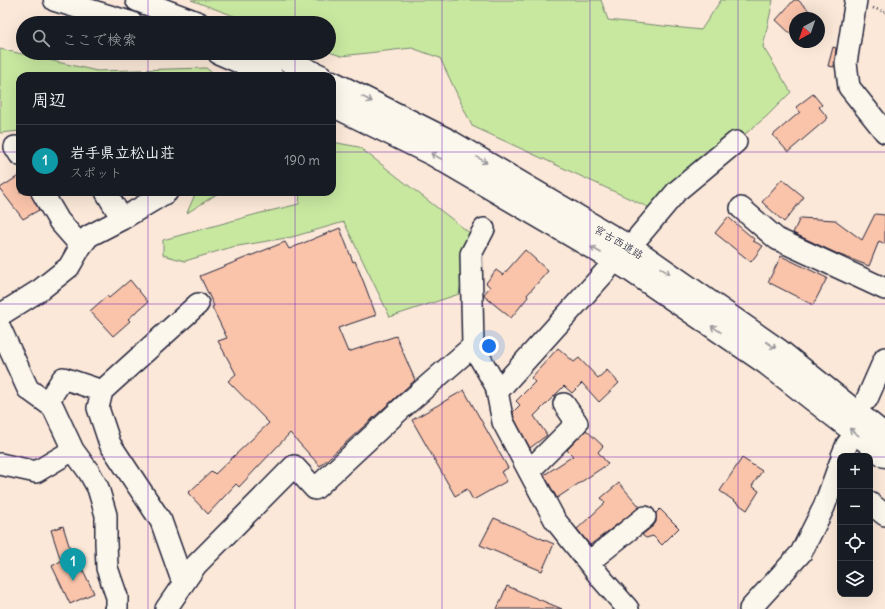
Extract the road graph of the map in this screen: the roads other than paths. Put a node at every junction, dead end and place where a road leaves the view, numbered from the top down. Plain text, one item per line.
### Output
1 (55, 0) edge
2 (82, 0) edge
3 (137, 0) edge
4 (150, 0) edge
5 (854, 1) edge
6 (108, 16) edge
7 (123, 16) edge
8 (179, 16) edge
9 (187, 16) edge
10 (235, 60) edge
11 (286, 60) edge
12 (263, 72) edge
13 (312, 72) edge
14 (336, 84) edge
15 (336, 107) edge
16 (885, 132) edge
17 (736, 142) dead end
18 (44, 196) edge
19 (108, 196) edge
20 (160, 196) edge
21 (741, 208) dead end
22 (122, 219) junction
23 (484, 229) dead end
24 (639, 236) dead end
25 (81, 246) junction
26 (607, 270) dead end
27 (885, 289) edge
28 (198, 304) dead end
29 (0, 315) edge
30 (0, 328) edge
31 (473, 346) junction
32 (883, 371) edge
33 (102, 391) junction
34 (498, 391) junction
35 (867, 399) dead end
36 (47, 403) junction
37 (564, 404) dead end
38 (885, 435) edge
39 (73, 450) junction
40 (885, 456) edge
41 (0, 464) edge
42 (529, 471) junction
43 (836, 488) edge
44 (873, 505) edge
45 (885, 515) edge
46 (645, 517) dead end
47 (589, 562) junction
48 (183, 583) junction
49 (116, 609) edge
50 (166, 609) edge
51 (628, 609) edge
52 (750, 609) edge

1 - 6 highway
2 - 7 highway
3 - 8 highway
4 - 9 highway
5 - 16 street
10 - 12 highway
11 - 13 highway
14 -> 38 highway, 宮古西道路
40 -> 15 highway, 宮古西道路
17 - 24 street
18 - 25 street
19 - 22 street
20 - 22 street
21 - 27 street
22 - 25 street
23 - 31 street
25 - 29 street
26 - 34 street
28 - 33 street
30 - 36 street
31 - 34 street
31 - 48 street
32 - 35 street
33 - 36 street
33 - 48 street
34 - 42 street
36 - 39 street
37 - 42 street
39 - 41 street
39 - 49 street
42 - 47 street
43 - 52 street
44 - 45 street
46 - 47 street
47 - 51 street
48 - 50 street

